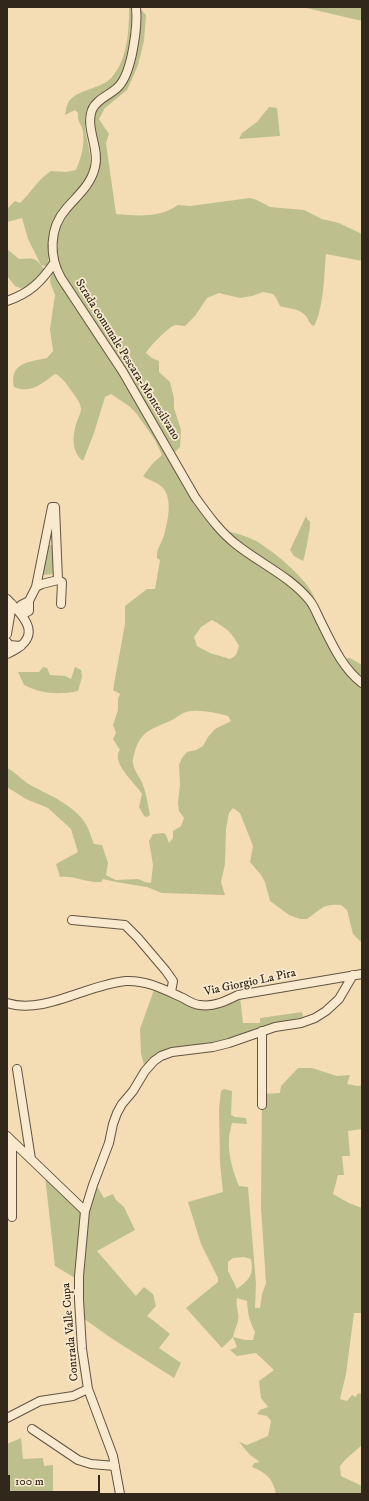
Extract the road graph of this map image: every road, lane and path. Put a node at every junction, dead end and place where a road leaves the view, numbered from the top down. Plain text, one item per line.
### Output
1 (136, 7) edge
2 (54, 263) junction
3 (7, 301) edge
4 (58, 580) junction
5 (36, 587) junction
6 (9, 602) edge
7 (61, 604) dead end
8 (22, 616) junction
9 (7, 634) edge
10 (7, 642) edge
11 (20, 646) junction
12 (7, 654) edge
13 (362, 683) edge
14 (72, 920) dead end
15 (362, 974) edge
16 (353, 975) junction
17 (171, 992) junction
18 (7, 1003) edge
19 (262, 1032) junction
20 (17, 1070) dead end
21 (262, 1105) dead end
22 (10, 1138) edge
23 (31, 1159) junction
24 (88, 1201) junction
25 (79, 1204) junction
26 (85, 1211) junction
27 (12, 1216) dead end
28 (88, 1389) junction
29 (7, 1418) edge
30 (32, 1429) dead end
31 (115, 1466) junction
32 (120, 1494) edge

1 - 2 street, Strada comunale Pescara-Montesilvano
2 - 3 street
2 - 13 street, Strada comunale Pescara-Montesilvano
4 - 5 street
4 - 5 street
4 - 7 street
5 - 8 street
6 - 8 street
6 - 9 street
8 - 11 street
10 - 11 street
11 - 12 street
14 - 17 street
15 - 16 street, Via Giorgio La Pira
16 - 17 street, Via Giorgio La Pira
16 - 19 street, Contrada Valle Cupa
17 - 18 street, Via Giorgio La Pira
19 - 21 street
19 - 24 street, Contrada Valle Cupa
20 - 23 street
22 - 23 street
22 - 27 street
23 - 25 street
24 - 25 street
24 - 26 street, Contrada Valle Cupa
25 - 26 street
26 - 28 street, Contrada Valle Cupa
28 - 29 street
28 - 31 street, Contrada Valle Cupa
30 - 31 street
31 - 32 street, Contrada Valle Cupa

